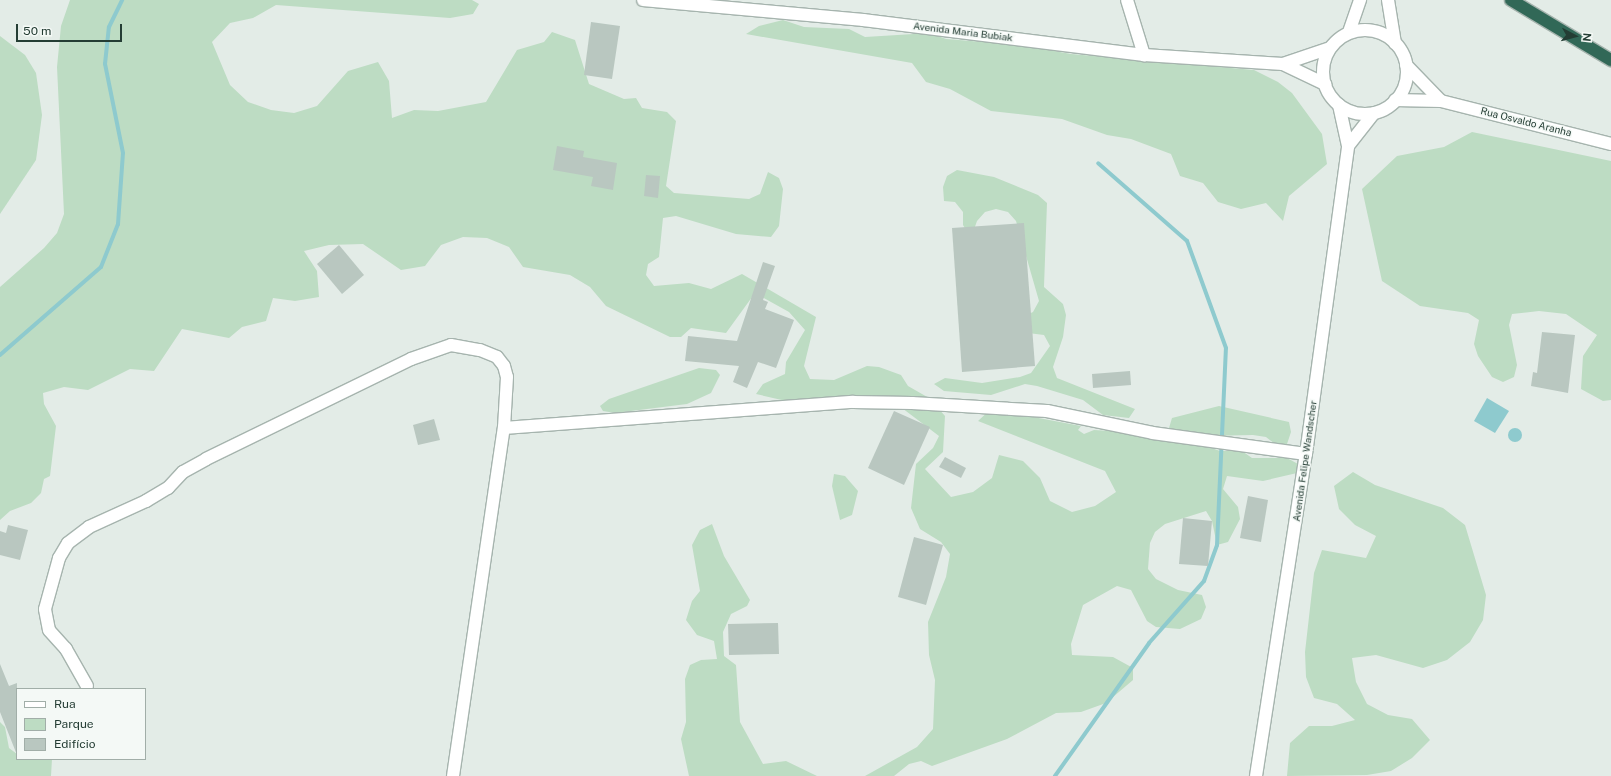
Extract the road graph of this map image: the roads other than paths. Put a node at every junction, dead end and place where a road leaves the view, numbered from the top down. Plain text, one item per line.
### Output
1 (643, 0) edge
2 (1127, 0) edge
3 (1360, 0) edge
4 (1388, 0) edge
5 (1511, 0) edge
6 (1349, 32) junction
7 (1395, 43) junction
8 (1330, 48) junction
9 (1144, 55) junction
10 (1611, 60) edge
11 (1283, 64) junction
12 (1406, 65) junction
13 (1325, 84) junction
14 (1395, 100) junction
15 (1442, 101) junction
16 (1339, 105) junction
17 (1374, 113) junction
18 (1611, 144) edge
19 (1348, 146) junction
20 (504, 428) junction
21 (1306, 454) junction
22 (87, 686) dead end
23 (453, 776) edge
24 (1256, 776) edge

1 - 9 street, Avenida Maria Bubiak
2 - 9 street
3 - 6 street
4 - 7 street
5 - 10 highway
6 - 7 street
6 - 8 street
7 - 12 street
8 - 11 street, Avenida Maria Bubiak
8 - 13 street
9 - 11 street, Avenida Maria Bubiak
11 - 13 street, Avenida Maria Bubiak
12 - 14 street
12 - 15 street
13 - 16 street
14 - 15 street, Rua Osvaldo Aranha
14 - 17 street
15 - 18 street, Rua Osvaldo Aranha
16 - 17 street
16 - 19 street, Avenida Felipe Wandscher
17 - 19 street
19 - 21 street, Avenida Felipe Wandscher
20 - 21 street
20 - 22 street
20 - 23 street
21 - 24 street, Avenida Felipe Wandscher

